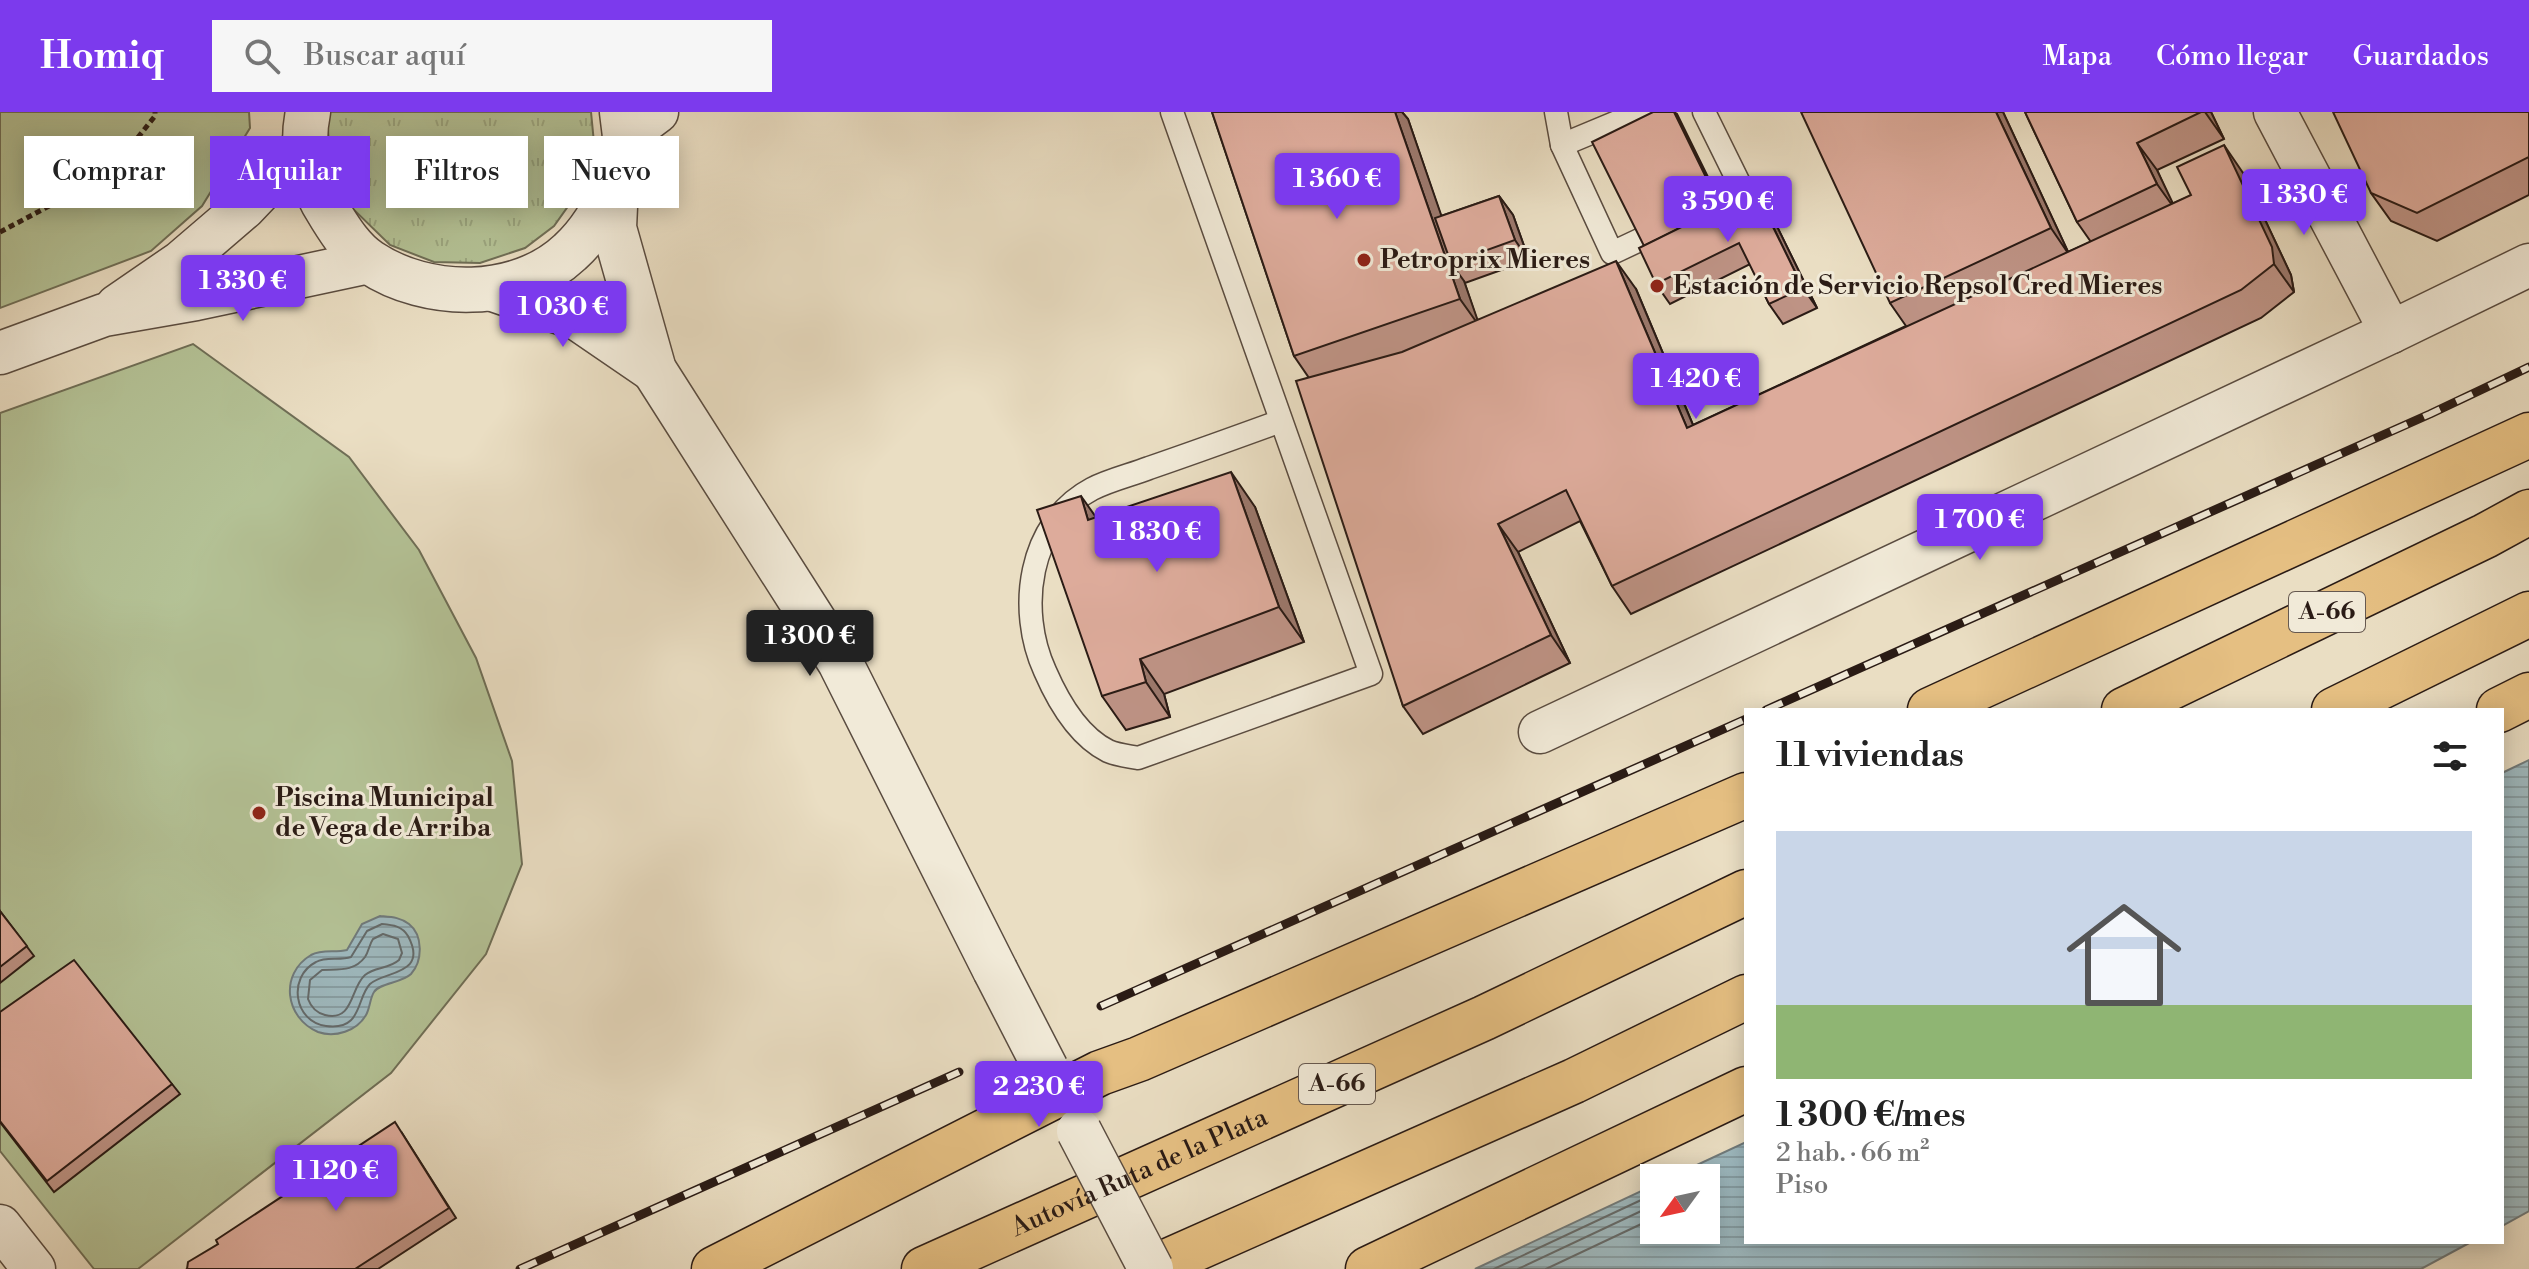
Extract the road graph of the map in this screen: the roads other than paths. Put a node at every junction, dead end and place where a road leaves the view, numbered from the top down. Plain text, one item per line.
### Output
1 (1172, 112) edge
2 (1556, 112) edge
3 (1641, 112) edge
4 (1704, 112) edge
5 (2275, 112) edge
6 (305, 123) edge
7 (1562, 145) junction
8 (604, 208) edge
9 (615, 208) edge
10 (369, 262) junction
11 (2529, 265) edge
12 (493, 289) junction
13 (104, 315) junction
14 (2391, 332) junction
15 (0, 353) edge
16 (654, 370) junction
17 (1281, 421) junction
18 (2529, 435) edge
19 (2529, 512) edge
20 (2529, 614) edge
21 (2529, 695) edge
22 (1934, 708) edge
23 (2128, 708) edge
24 (2338, 708) edge
25 (2503, 708) edge
26 (1540, 732) dead end
27 (1744, 796) edge
28 (1744, 893) edge
29 (1744, 998) edge
30 (1744, 1090) edge
31 (1061, 1098) junction
32 (2, 1231) edge
33 (34, 1269) edge
34 (714, 1269) edge
35 (924, 1269) edge
36 (1150, 1269) edge
37 (1368, 1269) edge

1 - 17 lane
2 - 7 lane
3 - 7 lane
4 - 7 lane
5 - 14 street
6 - 10 street
6 - 13 street
8 - 12 street
9 - 16 street
10 - 12 street
10 - 13 street
11 - 14 street
12 - 16 street
13 - 15 street
14 - 26 street
16 - 31 street, bridge
17 - 17 lane
18 - 22 highway
19 - 23 highway, A-66
20 - 24 highway
21 - 25 highway
27 - 31 highway
28 - 35 highway, Autovía Ruta de la Plata / A-66
29 - 36 highway
30 - 37 highway
31 - 34 highway
31 - 36 street, bridge
32 - 33 street

